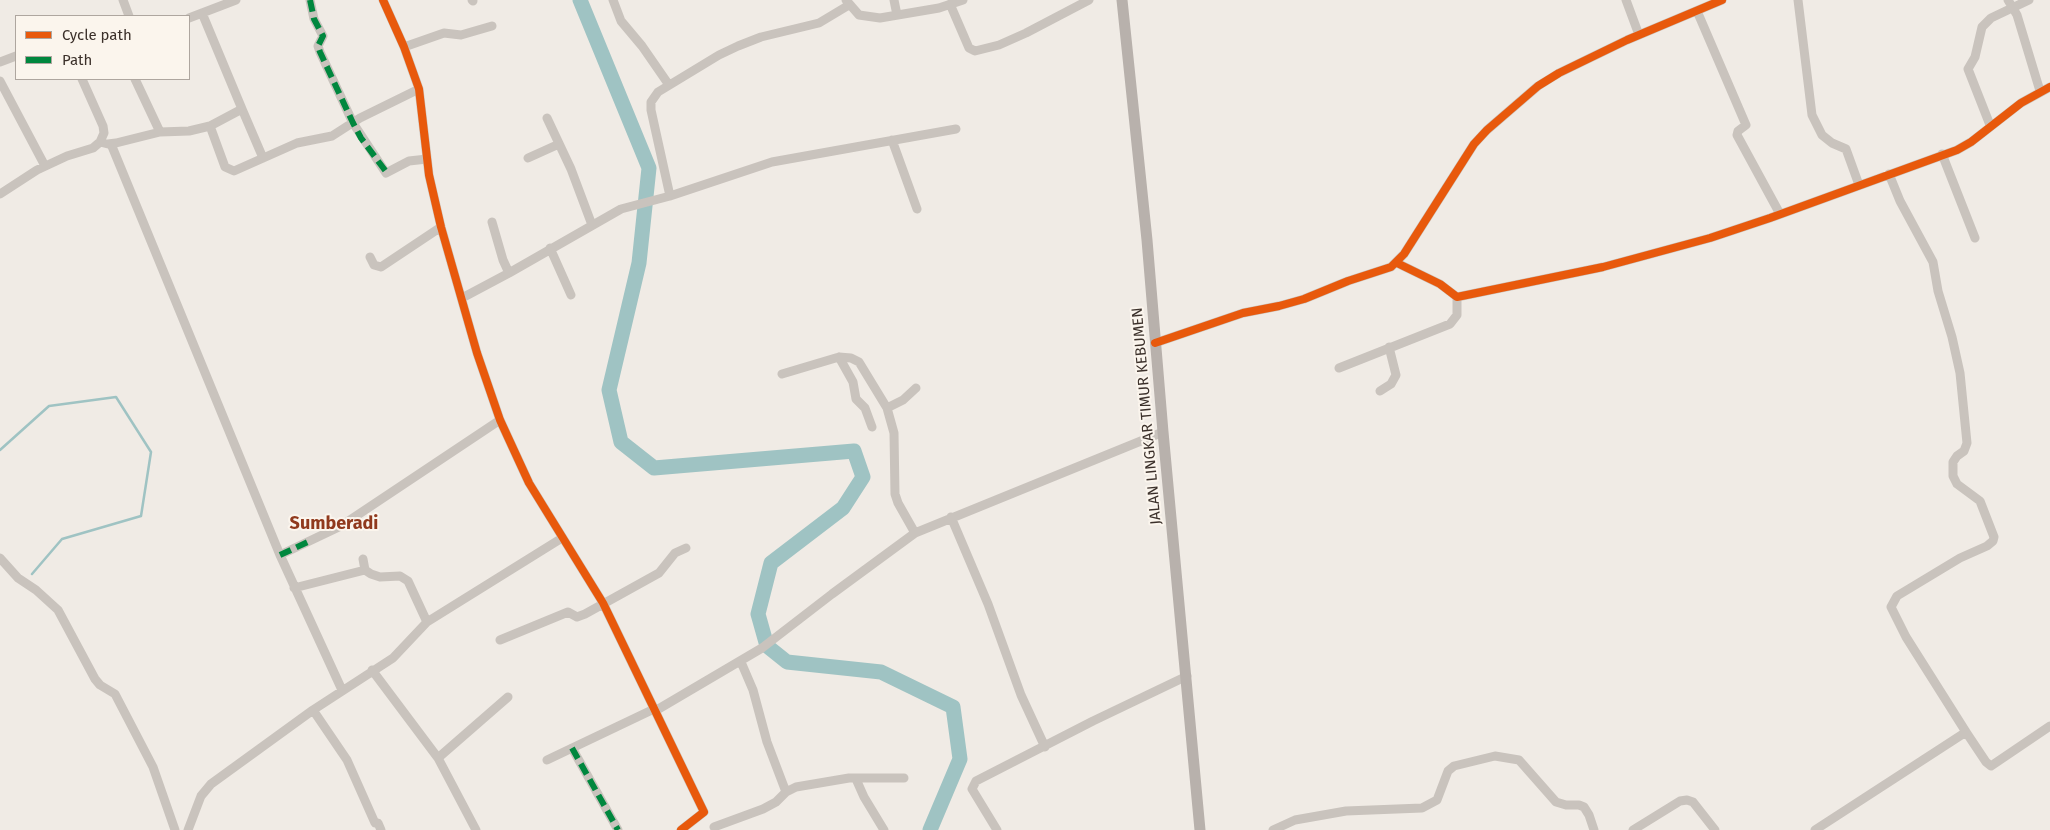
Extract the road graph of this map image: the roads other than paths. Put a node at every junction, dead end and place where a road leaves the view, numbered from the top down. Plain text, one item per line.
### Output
1 (123, 0) edge
2 (236, 0) edge
3 (310, 0) edge
4 (383, 0) edge
5 (613, 0) edge
6 (894, 0) edge
7 (963, 0) edge
8 (1089, 0) edge
9 (1122, 0) edge
10 (1626, 0) edge
11 (1798, 0) edge
12 (2008, 0) edge
13 (2029, 0) edge
14 (1717, 1) edge
15 (847, 2) edge
16 (950, 4) junction
17 (2014, 8) junction
18 (1697, 11) junction
19 (202, 12) junction
20 (129, 15) edge
21 (897, 15) junction
22 (190, 18) edge
23 (492, 26) dead end
24 (1639, 35) junction
25 (404, 47) junction
26 (15, 56) edge
27 (0, 62) edge
28 (0, 80) edge
29 (82, 80) edge
30 (135, 80) edge
31 (668, 85) junction
32 (2050, 87) edge
33 (419, 89) junction
34 (2040, 91) junction
35 (242, 109) junction
36 (547, 118) dead end
37 (353, 123) junction
38 (1990, 125) junction
39 (210, 126) junction
40 (956, 129) dead end
41 (160, 132) junction
42 (892, 140) junction
43 (100, 142) junction
44 (111, 144) junction
45 (559, 144) junction
46 (1942, 154) junction
47 (263, 158) junction
48 (528, 158) dead end
49 (427, 159) junction
50 (45, 166) junction
51 (1889, 174) junction
52 (1859, 185) junction
53 (0, 194) edge
54 (668, 197) junction
55 (917, 209) dead end
56 (1780, 214) junction
57 (492, 222) dead end
58 (592, 225) junction
59 (441, 227) junction
60 (1976, 238) dead end
61 (550, 248) junction
62 (370, 257) dead end
63 (1397, 263) junction
64 (510, 273) junction
65 (571, 295) dead end
66 (1457, 297) junction
67 (462, 298) junction
68 (1155, 343) junction
69 (1389, 347) junction
70 (839, 357) junction
71 (1339, 368) dead end
72 (782, 374) dead end
73 (916, 388) dead end
74 (1380, 391) dead end
75 (887, 408) junction
76 (500, 420) junction
77 (872, 427) dead end
78 (1162, 432) junction
79 (952, 517) junction
80 (915, 533) junction
81 (562, 538) junction
82 (686, 548) dead end
83 (280, 555) junction
84 (0, 558) edge
85 (363, 559) dead end
86 (365, 570) junction
87 (294, 588) junction
88 (603, 603) junction
89 (427, 622) junction
90 (500, 640) dead end
91 (741, 662) junction
92 (372, 670) junction
93 (1187, 676) junction
94 (342, 690) junction
95 (508, 697) dead end
96 (313, 710) junction
97 (655, 710) junction
98 (2050, 726) edge
99 (1966, 732) junction
100 (1045, 747) junction
101 (572, 748) junction
102 (438, 758) junction
103 (547, 760) dead end
104 (904, 778) dead end
105 (856, 779) junction
106 (786, 792) junction
107 (704, 812) junction
108 (714, 828) edge
109 (175, 830) edge
110 (188, 830) edge
111 (381, 830) edge
112 (476, 830) edge
113 (618, 830) edge
114 (681, 830) edge
115 (884, 830) edge
116 (997, 830) edge
117 (1200, 830) edge
118 (1273, 830) edge
119 (1594, 830) edge
120 (1633, 830) edge
121 (1715, 830) edge
122 (1816, 830) edge

1 - 20 street
2 - 19 street
3 - 37 street
4 - 25 street
5 - 31 street
6 - 21 street
7 - 16 street
8 - 16 street
9 - 68 main road, JALAN LINGKAR TIMUR KEBUMEN
10 - 24 street
11 - 52 street
12 - 17 street
13 - 17 street
14 - 18 street
15 - 21 street
15 - 31 street
16 - 21 street
17 - 34 street
17 - 38 street
18 - 24 street
18 - 56 street
19 - 22 street
19 - 35 street
23 - 25 street
24 - 63 street
25 - 33 street
26 - 27 street
28 - 50 street
29 - 43 street
30 - 41 street
31 - 54 street
32 - 34 street
33 - 37 street
33 - 49 street
34 - 38 street
35 - 39 street
35 - 47 street
36 - 45 street
37 - 47 street
37 - 49 street
38 - 46 street
39 - 41 street
39 - 47 street
40 - 42 street
41 - 44 street
42 - 54 street
42 - 55 street
43 - 44 street
43 - 50 street
44 - 83 street
45 - 48 street
45 - 58 street
46 - 51 street
46 - 60 street
49 - 59 street
50 - 53 street
51 - 52 street
51 - 99 street
52 - 56 street
54 - 58 street
56 - 66 street
57 - 64 street
58 - 61 street
59 - 62 street
59 - 67 street
61 - 64 street
61 - 65 street
63 - 66 street
63 - 68 street
64 - 67 street
66 - 69 street
67 - 76 street
68 - 78 main road, JALAN LINGKAR TIMUR KEBUMEN
69 - 71 street
69 - 74 street
70 - 72 street
70 - 75 street
70 - 77 street
73 - 75 street
75 - 80 street
76 - 81 street
76 - 83 street
78 - 79 street
78 - 93 main road, JALAN LINGKAR TIMUR KEBUMEN
79 - 80 street
79 - 100 street
80 - 91 street
81 - 88 street
81 - 89 street
82 - 88 street
83 - 87 street
84 - 109 street
85 - 86 street
86 - 87 street
86 - 89 street
87 - 94 street
88 - 90 street
88 - 97 street
89 - 92 street
91 - 97 street
91 - 106 street
92 - 94 street
92 - 102 street
93 - 100 street
93 - 117 main road, JALAN LINGKAR TIMUR KEBUMEN
94 - 96 street
95 - 102 street
96 - 110 street
96 - 111 street
97 - 101 street
97 - 107 street
98 - 99 street
99 - 122 street
100 - 116 street
101 - 103 street
101 - 113 street
102 - 112 street
104 - 105 street
105 - 106 street
105 - 115 street
106 - 108 street
107 - 108 street
107 - 114 street
118 - 119 street
120 - 121 street

